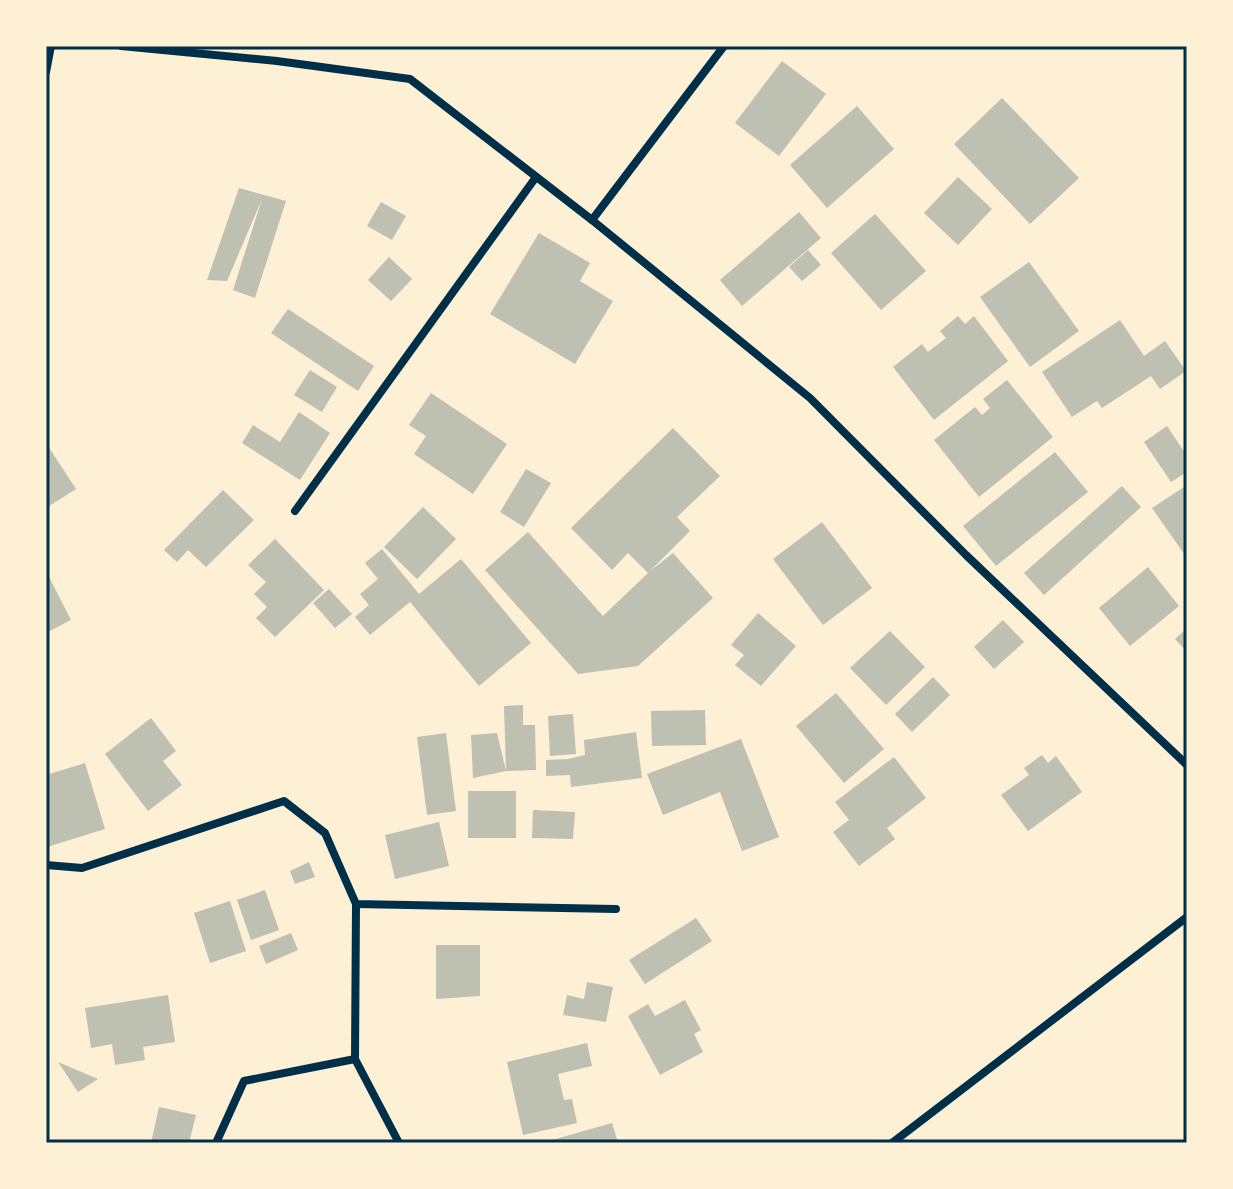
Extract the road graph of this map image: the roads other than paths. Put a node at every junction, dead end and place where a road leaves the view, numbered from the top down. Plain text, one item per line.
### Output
1 (51, 46) edge
2 (121, 46) edge
3 (231, 46) edge
4 (724, 46) edge
5 (232, 57) junction
6 (46, 72) edge
7 (536, 177) junction
8 (592, 220) junction
9 (295, 511) dead end
10 (1187, 765) edge
11 (46, 865) edge
12 (356, 904) junction
13 (616, 909) dead end
14 (1187, 917) edge
15 (355, 1059) junction
16 (216, 1143) edge
17 (399, 1143) edge
18 (892, 1143) edge

1 - 6 street
2 - 5 street
3 - 5 street
4 - 8 street
5 - 7 street
7 - 8 street
7 - 9 street
8 - 10 street
11 - 12 street
12 - 13 street
12 - 15 street
14 - 18 street
15 - 16 street
15 - 17 street

